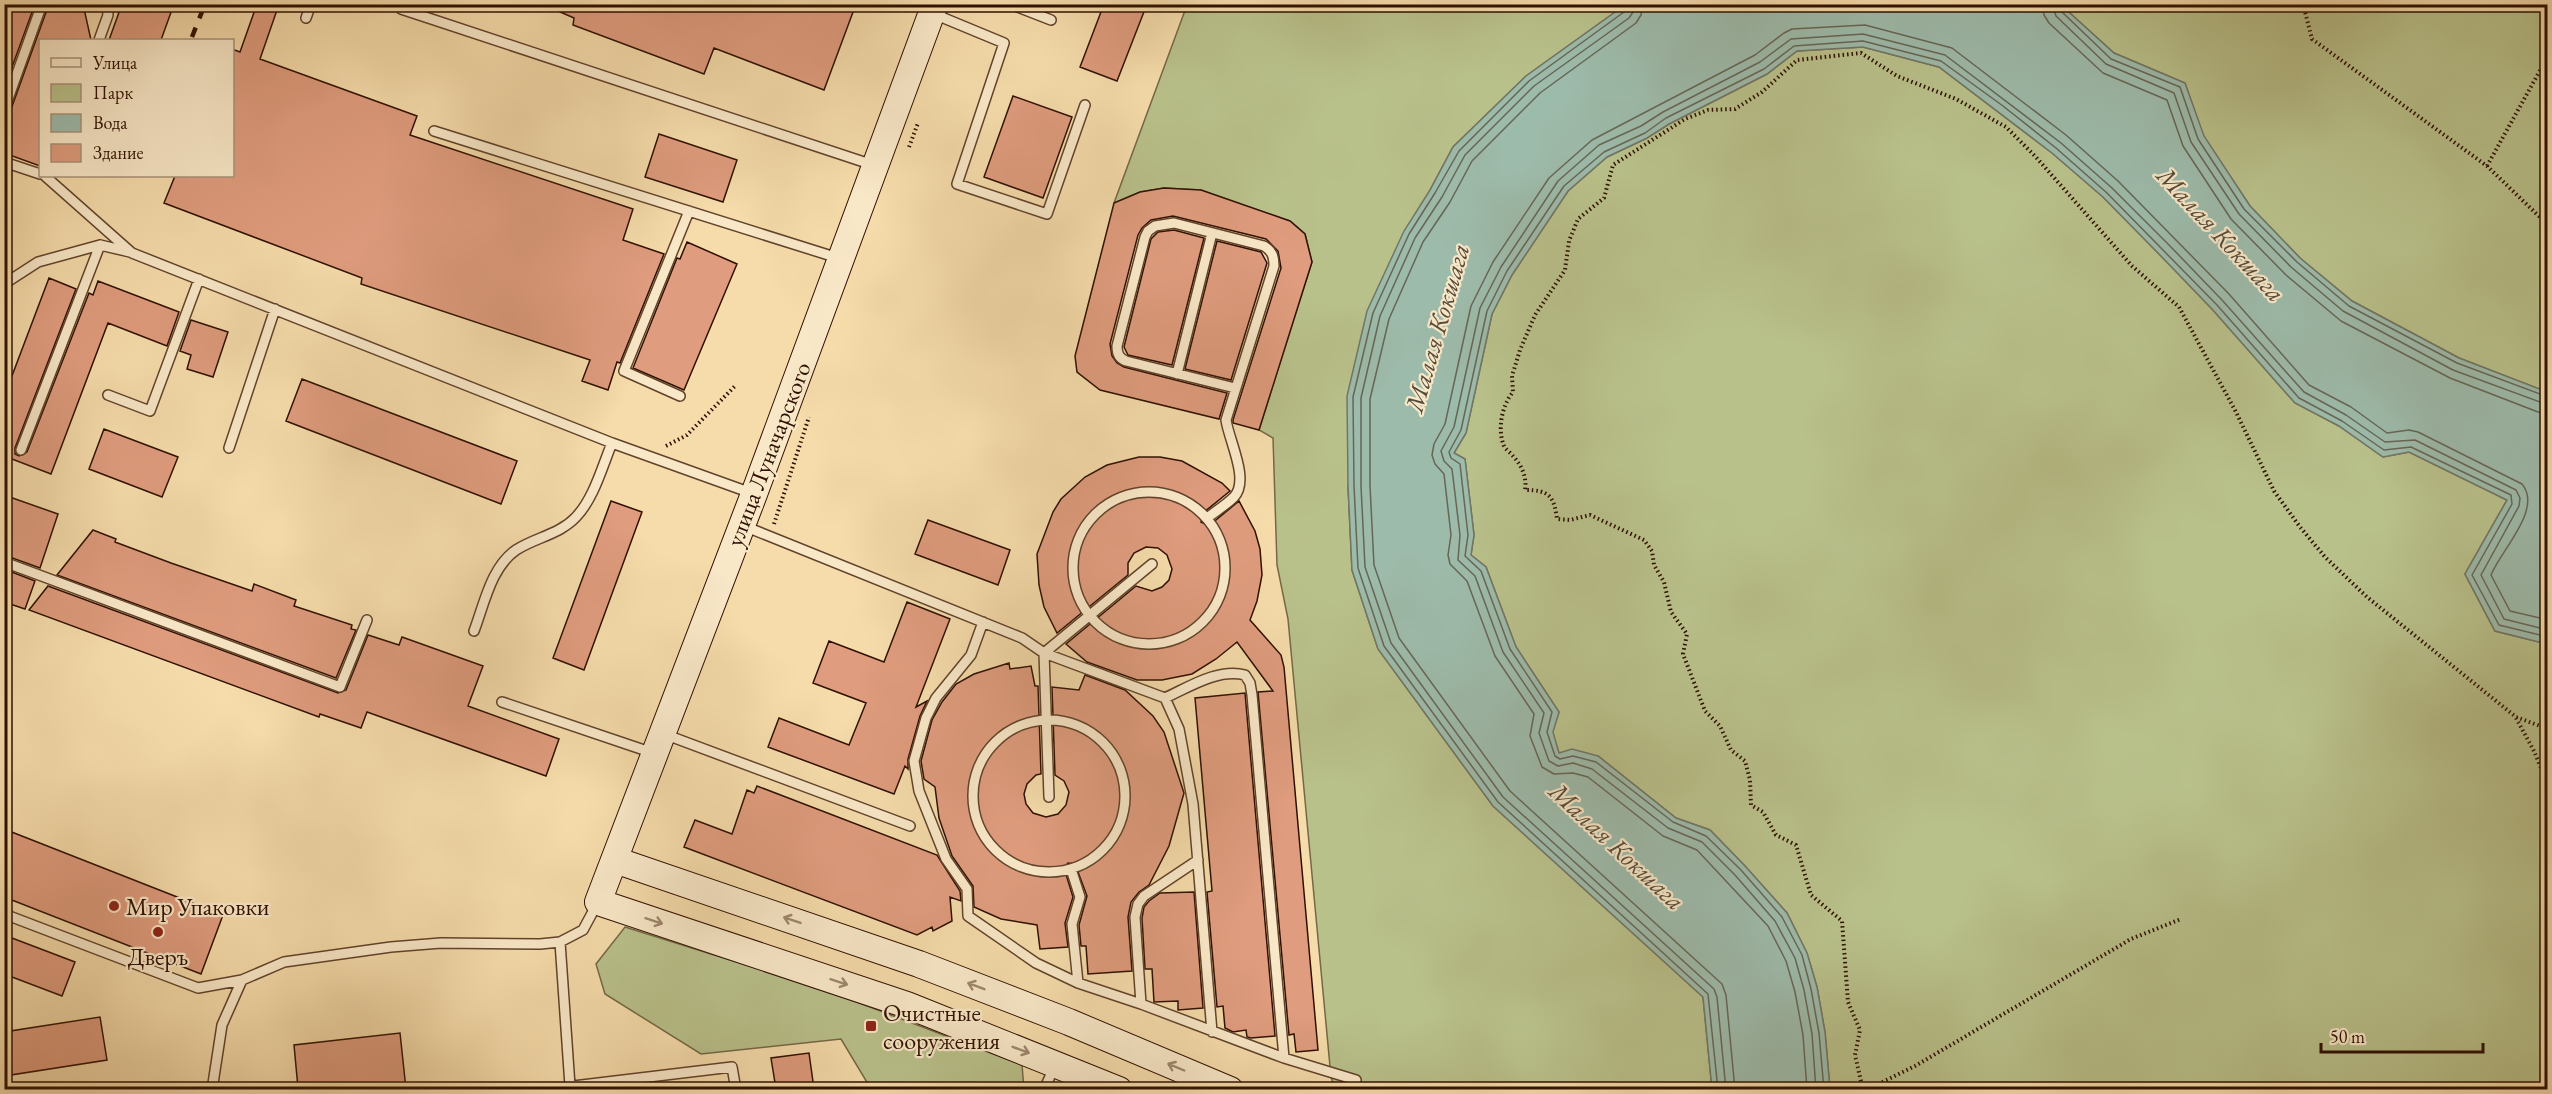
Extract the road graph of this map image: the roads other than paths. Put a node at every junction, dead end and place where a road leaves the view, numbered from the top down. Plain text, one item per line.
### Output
1 (42, 4) edge
2 (107, 4) edge
3 (311, 4) edge
4 (403, 4) edge
5 (1010, 4) edge
6 (933, 9) edge
7 (306, 18) dead end
8 (1051, 20) dead end
9 (99, 39) edge
10 (1085, 105) dead end
11 (4, 110) edge
12 (434, 131) dead end
13 (4, 162) edge
14 (875, 166) junction
15 (39, 173) edge
16 (48, 177) edge
17 (689, 211) junction
18 (1212, 233) junction
19 (100, 245) junction
20 (132, 253) junction
21 (841, 259) junction
22 (199, 279) junction
23 (4, 284) edge
24 (275, 309) junction
25 (1177, 374) junction
26 (1235, 388) junction
27 (108, 395) dead end
28 (680, 396) dead end
29 (612, 443) junction
30 (229, 448) dead end
31 (21, 450) dead end
32 (754, 494) junction
33 (1208, 518) junction
34 (741, 525) junction
35 (4, 562) edge
36 (1152, 564) dead end
37 (1089, 615) junction
38 (367, 620) dead end
39 (983, 622) junction
40 (474, 631) dead end
41 (1044, 653) junction
42 (1165, 698) junction
43 (502, 702) dead end
44 (1046, 719) junction
45 (658, 743) junction
46 (1049, 797) dead end
47 (909, 826) dead end
48 (615, 860) junction
49 (1198, 860) junction
50 (1071, 869) junction
51 (598, 902) junction
52 (4, 914) edge
53 (560, 942) junction
54 (242, 980) junction
55 (1078, 983) junction
56 (1142, 1004) junction
57 (1212, 1032) junction
58 (1284, 1058) junction
59 (1056, 1063) junction
60 (1356, 1080) dead end
61 (570, 1086) junction
62 (212, 1089) edge
63 (540, 1089) edge
64 (736, 1089) edge
65 (1044, 1089) edge
66 (1119, 1089) edge
67 (1230, 1089) edge

1 - 11 lane
2 - 9 lane
3 - 7 lane
4 - 14 lane
5 - 8 lane
6 - 10 lane
6 - 14 main road, улица Луначарского
12 - 17 lane
13 - 15 lane
14 - 21 main road, улица Луначарского
16 - 20 lane
17 - 21 lane
17 - 28 lane
18 - 25 lane
18 - 25 lane
18 - 26 lane
19 - 20 lane
19 - 23 lane
19 - 31 lane
20 - 22 lane
21 - 32 main road, улица Луначарского
22 - 24 lane
22 - 27 lane
24 - 29 lane
24 - 30 lane
25 - 26 lane
26 - 33 lane
29 - 32 lane
29 - 40 lane
32 - 34 main road, улица Луначарского
33 - 37 lane
33 - 37 lane
34 - 39 lane
34 - 45 main road, улица Луначарского
35 - 38 lane
36 - 37 lane
37 - 41 lane
39 - 41 lane
39 - 55 lane
41 - 42 lane
41 - 44 lane
42 - 49 lane
42 - 58 lane
43 - 45 lane
44 - 46 lane
44 - 50 lane
44 - 50 lane
45 - 47 lane
45 - 48 main road, улица Луначарского
48 - 51 main road, улица Луначарского
67 -> 48 main road
49 - 56 lane
49 - 57 lane
50 - 55 lane
51 - 53 lane
51 -> 59 main road
52 - 54 lane
53 - 54 lane
53 - 61 lane
54 - 62 lane
55 - 56 lane
56 - 57 lane
57 - 58 lane
58 - 60 lane
59 - 65 lane
59 - 66 main road
61 - 63 lane
61 - 64 lane

